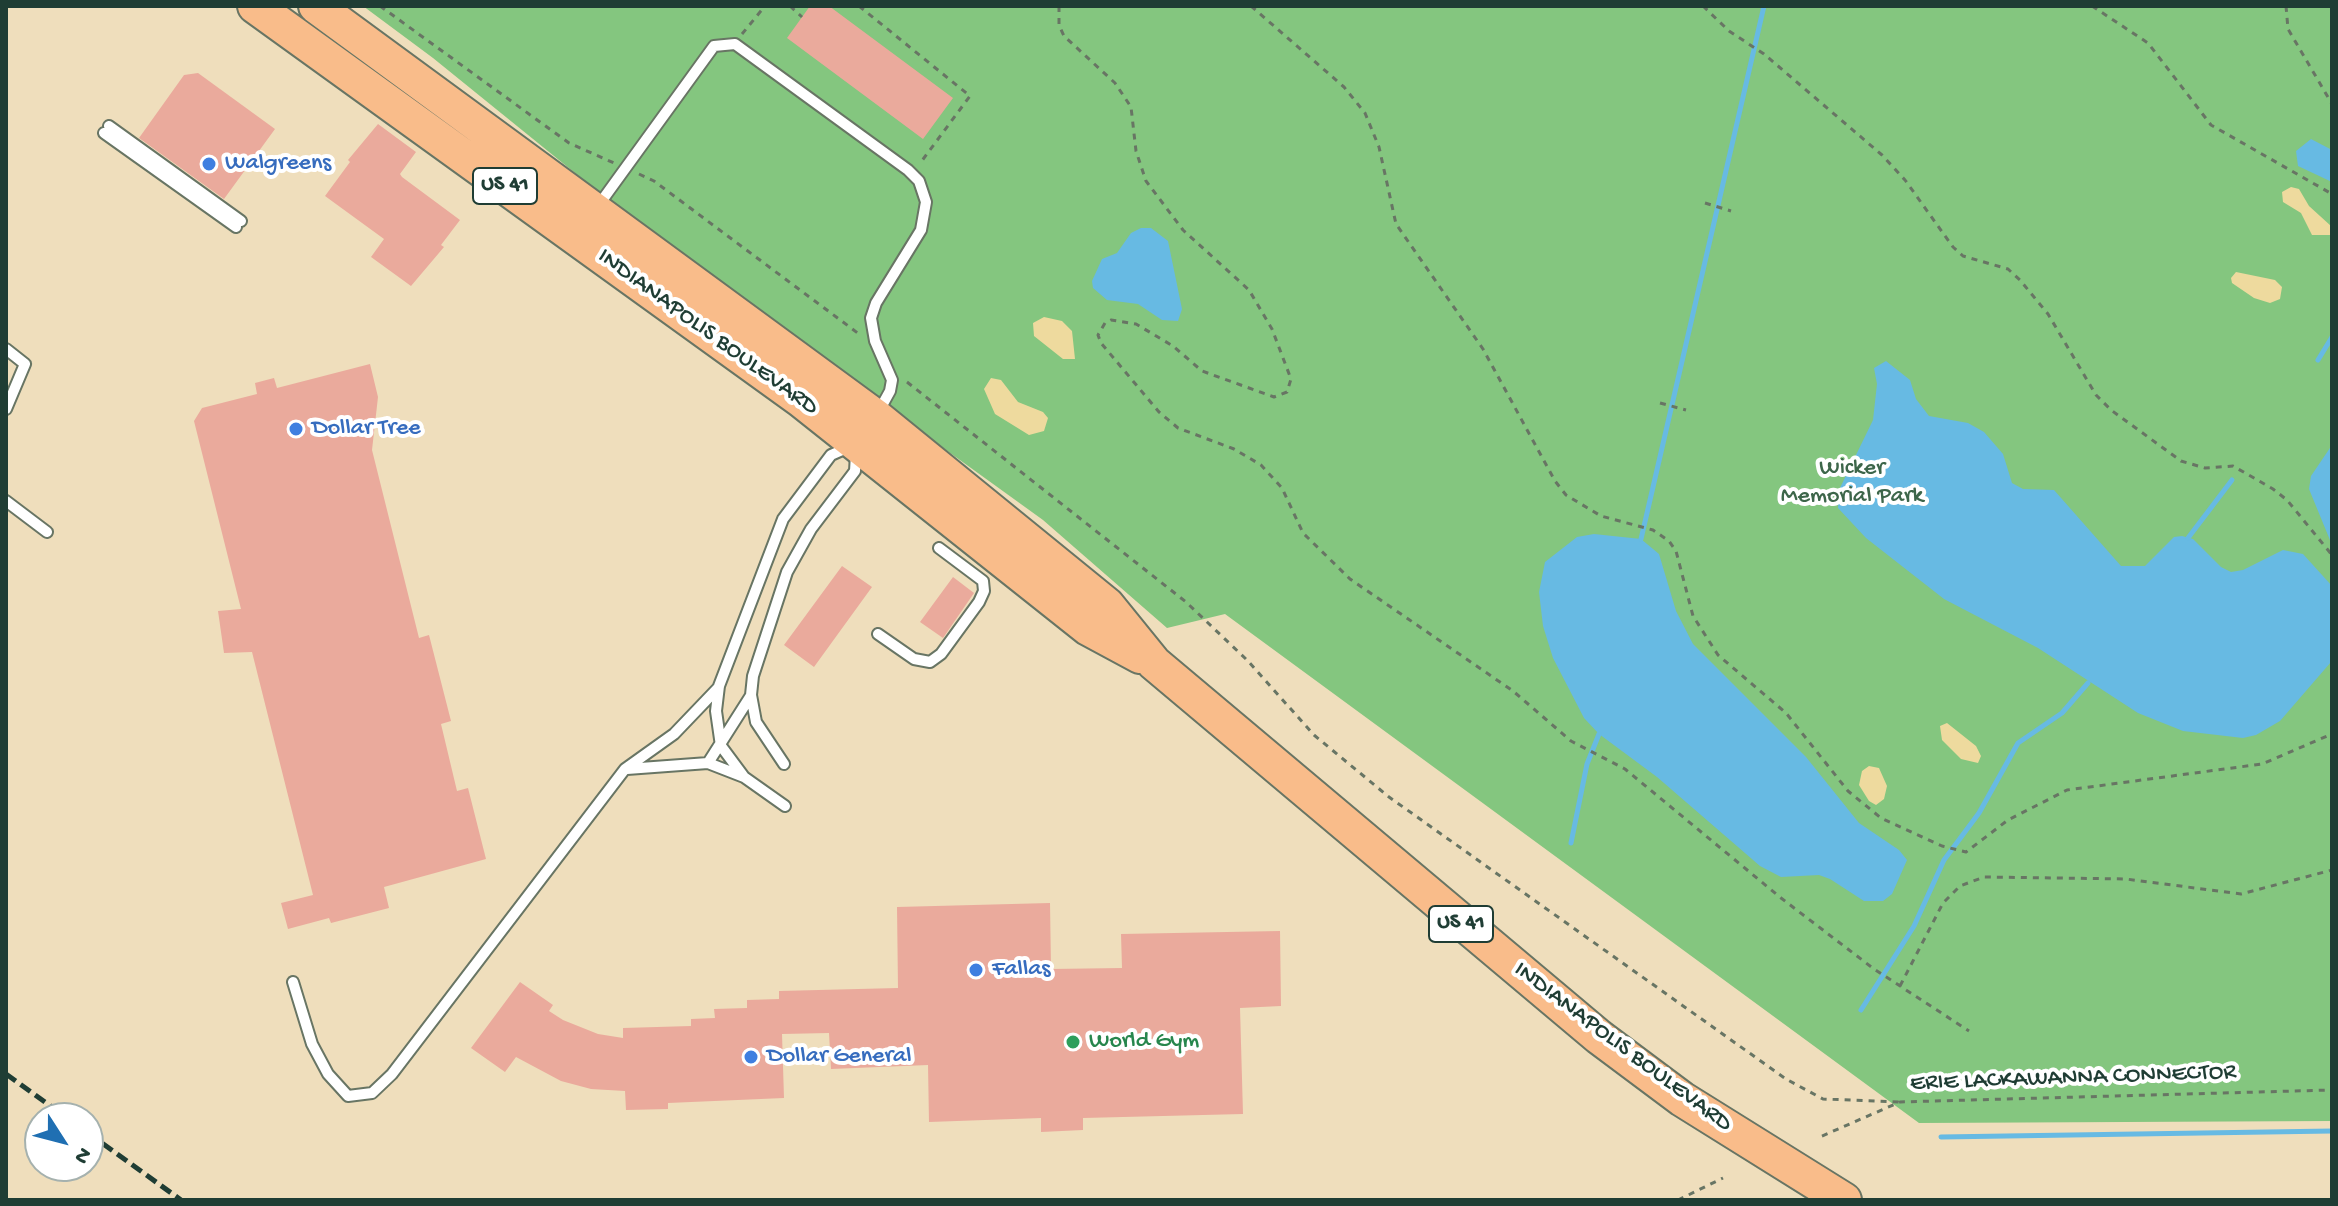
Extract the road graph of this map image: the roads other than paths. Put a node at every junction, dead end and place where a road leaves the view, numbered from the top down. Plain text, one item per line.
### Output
1 (255, 6) edge
2 (316, 6) edge
3 (107, 130) dead end
4 (595, 211) junction
5 (238, 224) dead end
6 (6, 349) edge
7 (6, 409) edge
8 (867, 430) junction
9 (6, 501) edge
10 (47, 532) dead end
11 (939, 548) dead end
12 (878, 634) dead end
13 (719, 686) junction
14 (751, 695) junction
15 (721, 746) junction
16 (708, 763) junction
17 (784, 764) dead end
18 (625, 769) junction
19 (744, 777) junction
20 (785, 806) dead end
21 (293, 982) dead end
22 (1844, 1200) edge

1 - 8 highway, INDIANAPOLIS BOULEVARD / US 41
2 - 4 highway, INDIANAPOLIS BOULEVARD / US 41
3 - 5 lane
4 - 8 highway, INDIANAPOLIS BOULEVARD / US 41
4 - 8 lane
6 - 7 lane
8 - 13 lane
8 - 14 lane
8 - 22 highway, INDIANAPOLIS BOULEVARD / US 41
9 - 10 lane
11 - 12 lane
13 - 15 lane
13 - 18 lane
14 - 15 lane
14 - 17 lane
15 - 16 lane
15 - 19 lane
16 - 18 lane
16 - 19 lane
18 - 21 lane
19 - 20 lane

